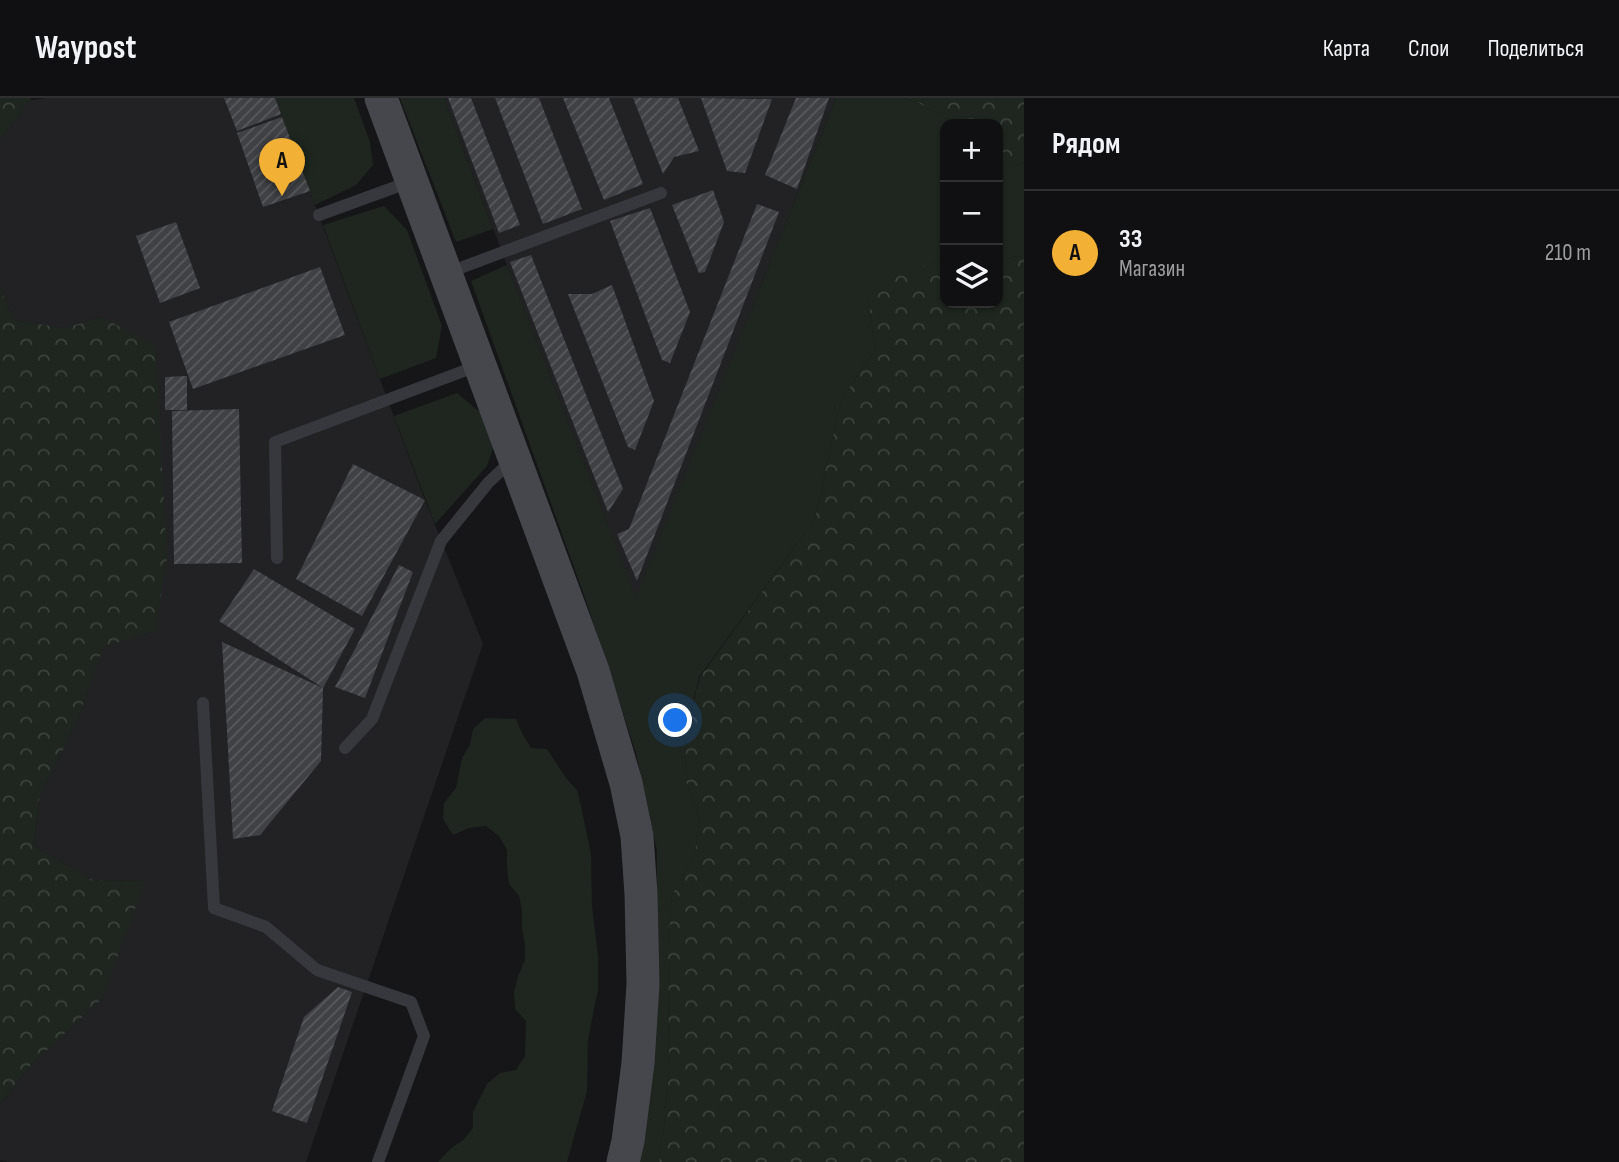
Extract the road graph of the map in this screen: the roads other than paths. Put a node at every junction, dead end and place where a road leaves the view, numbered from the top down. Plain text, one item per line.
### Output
1 (381, 98) edge
2 (412, 181) junction
3 (662, 193) dead end
4 (319, 215) dead end
5 (446, 273) junction
6 (481, 364) junction
7 (515, 458) junction
8 (277, 558) dead end
9 (203, 703) dead end
10 (345, 748) dead end
11 (378, 1162) edge
12 (623, 1162) edge

1 - 2 street
2 - 4 lane
2 - 5 street
3 - 5 lane
5 - 6 street
6 - 7 street
6 - 8 lane
7 - 10 lane
7 - 12 street
9 - 11 lane

